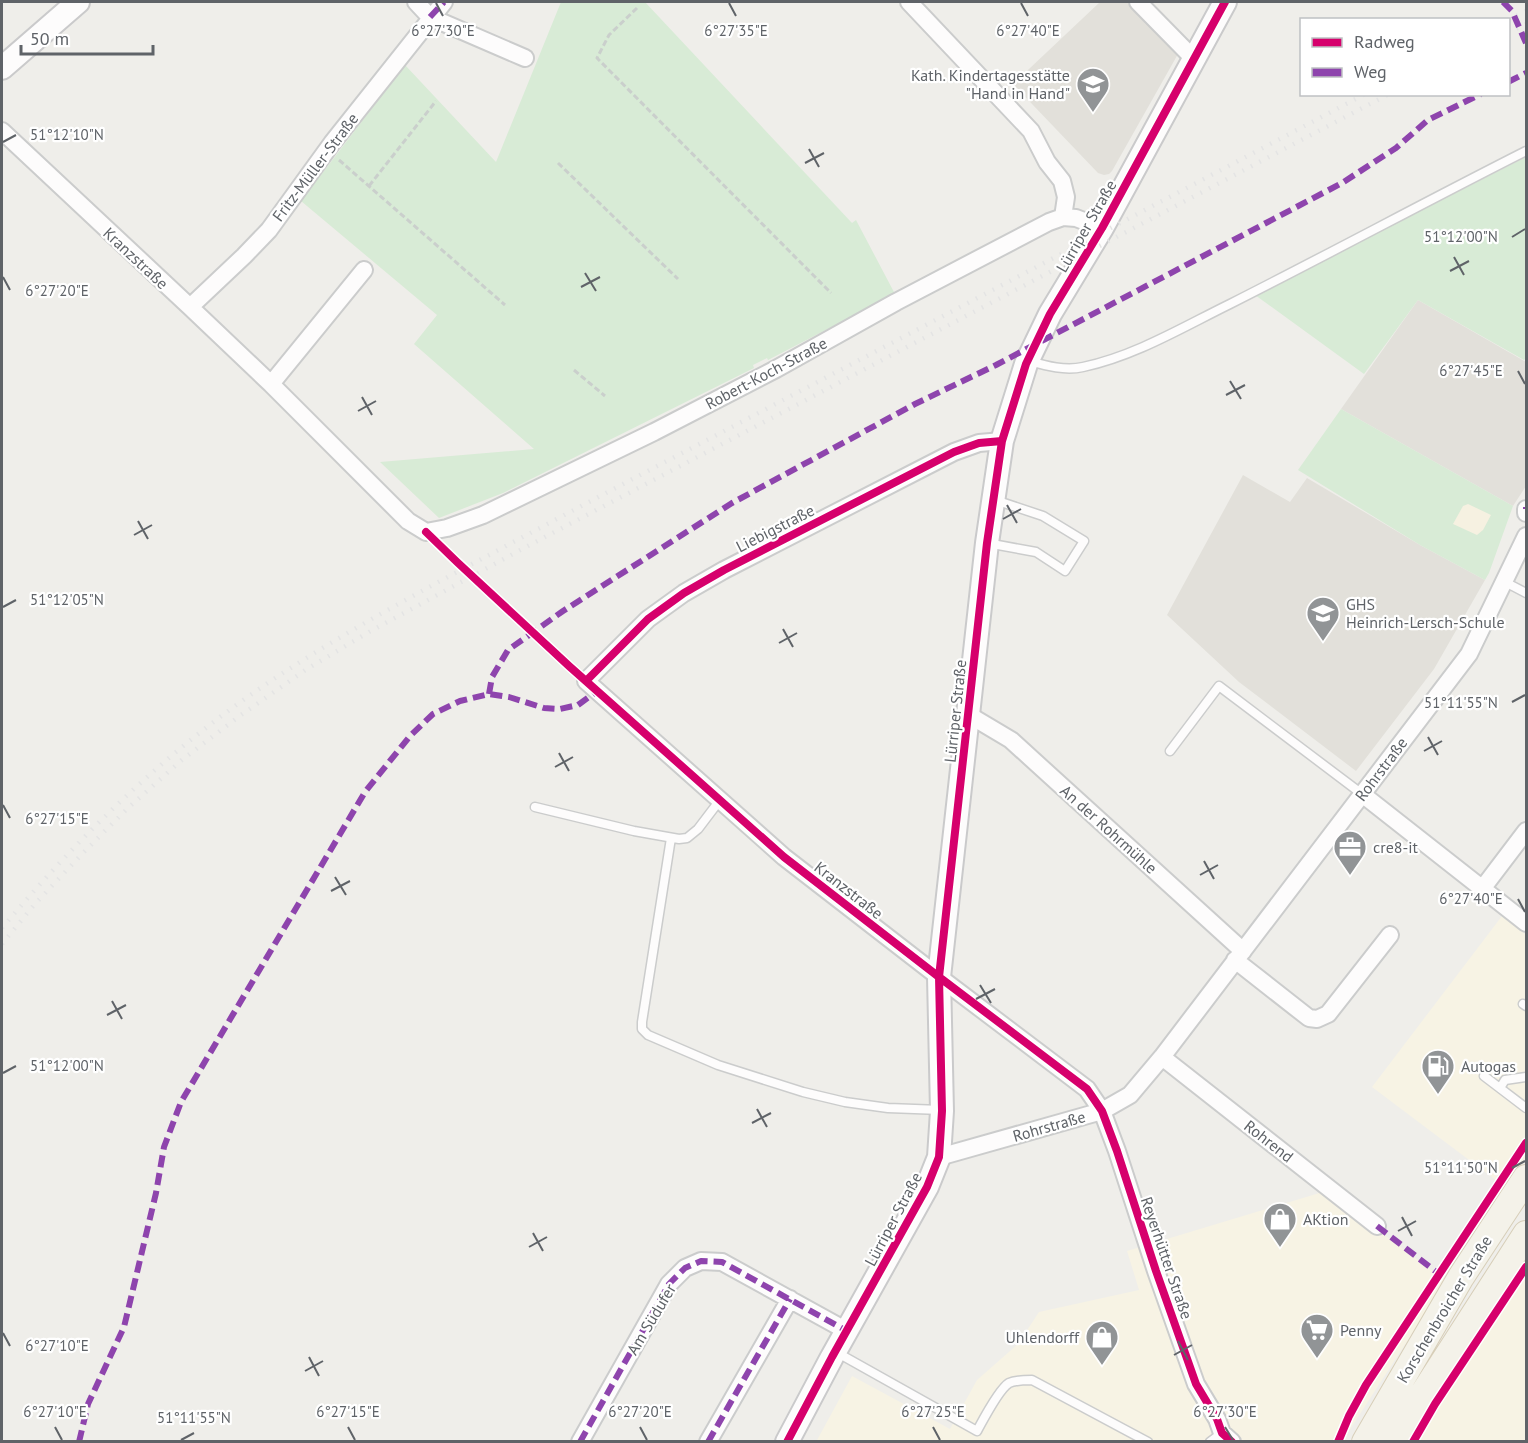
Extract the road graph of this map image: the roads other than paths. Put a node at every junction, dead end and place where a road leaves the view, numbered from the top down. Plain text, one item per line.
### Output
1 (78, 2) edge
2 (416, 2) edge
3 (444, 2) edge
4 (909, 2) edge
5 (1138, 2) edge
6 (1226, 2) edge
7 (430, 17) junction
8 (525, 58) dead end
9 (1194, 59) junction
10 (2, 68) edge
11 (2, 131) edge
12 (1527, 151) edge
13 (1063, 217) junction
14 (1101, 228) junction
15 (364, 270) dead end
16 (190, 307) junction
17 (1028, 360) junction
18 (271, 384) junction
19 (1002, 441) junction
20 (993, 499) junction
21 (426, 532) joint
22 (1527, 536) edge
23 (987, 543) junction
24 (1505, 582) junction
25 (1527, 593) edge
26 (586, 681) joint
27 (969, 715) junction
28 (1170, 751) dead end
29 (1362, 794) junction
30 (720, 800) junction
31 (535, 807) dead end
32 (1527, 831) edge
33 (671, 838) junction
34 (1482, 889) junction
35 (1527, 923) edge
36 (1390, 935) dead end
37 (1239, 956) junction
38 (939, 977) junction
39 (1162, 1057) junction
40 (1484, 1076) dead end
41 (1527, 1077) edge
42 (1500, 1088) junction
43 (1527, 1108) edge
44 (942, 1110) junction
45 (1101, 1111) junction
46 (939, 1157) junction
47 (1527, 1178) edge
48 (1377, 1226) dead end
49 (1527, 1234) edge
50 (789, 1299) junction
51 (847, 1331) junction
52 (836, 1351) junction
53 (1221, 1439) edge
54 (580, 1442) edge
55 (708, 1442) edge
56 (787, 1442) edge
57 (1148, 1442) edge
58 (1365, 1442) edge
59 (1392, 1442) edge

1 - 10 street
2 - 7 street
3 - 7 street, Fritz-Müller-Straße
4 - 13 street
5 - 9 street
6 - 9 street, Lürriper Straße
7 - 8 street
7 - 16 street, Fritz-Müller-Straße
9 - 14 street, Lürriper Straße
11 - 16 street, Kranzstraße
12 - 17 lane
13 - 14 street
13 - 21 street, Robert-Koch-Straße
14 - 17 street, Lürriper Straße
15 - 18 street
16 - 18 street, Kranzstraße
17 - 19 street, Lürriper Straße
18 - 21 street, Kranzstraße
19 - 20 street, Lürriper Straße
19 - 26 street, Liebigstraße
20 - 23 street, Lürriper Straße
20 - 23 lane
22 - 24 street, Rohrstraße
23 - 27 street, Lürriper Straße
24 - 25 lane
24 - 29 street, Rohrstraße
26 - 30 street, Kranzstraße
27 - 37 street, An der Rohrmühle
27 - 38 street, Lürriper Straße
28 - 29 lane
29 - 34 street
29 - 37 street, Rohrstraße
30 - 33 lane
30 - 38 street, Kranzstraße
31 - 33 lane
32 - 34 street
33 - 44 lane
34 - 35 street
36 - 37 street
37 - 39 street, Rohrstraße
38 - 44 street, Lürriper Straße
38 - 45 street, Kranzstraße
39 - 45 street, Rohrstraße
39 - 48 street, Rohrend
40 - 42 lane
41 - 42 lane
42 - 43 lane
44 - 46 street, Lürriper Straße
45 - 46 street, Rohrstraße
45 - 53 street, Reyerhütter Straße
46 - 51 street, Lürriper Straße
47 - 58 main road, Korschenbroicher Straße
49 - 59 main road, Korschenbroicher Straße
50 - 51 street, Am Südufer
50 - 54 street, Am Südufer
50 - 55 street
51 - 52 street, Lürriper Straße
52 - 56 street, Lürriper Straße
52 - 57 lane

